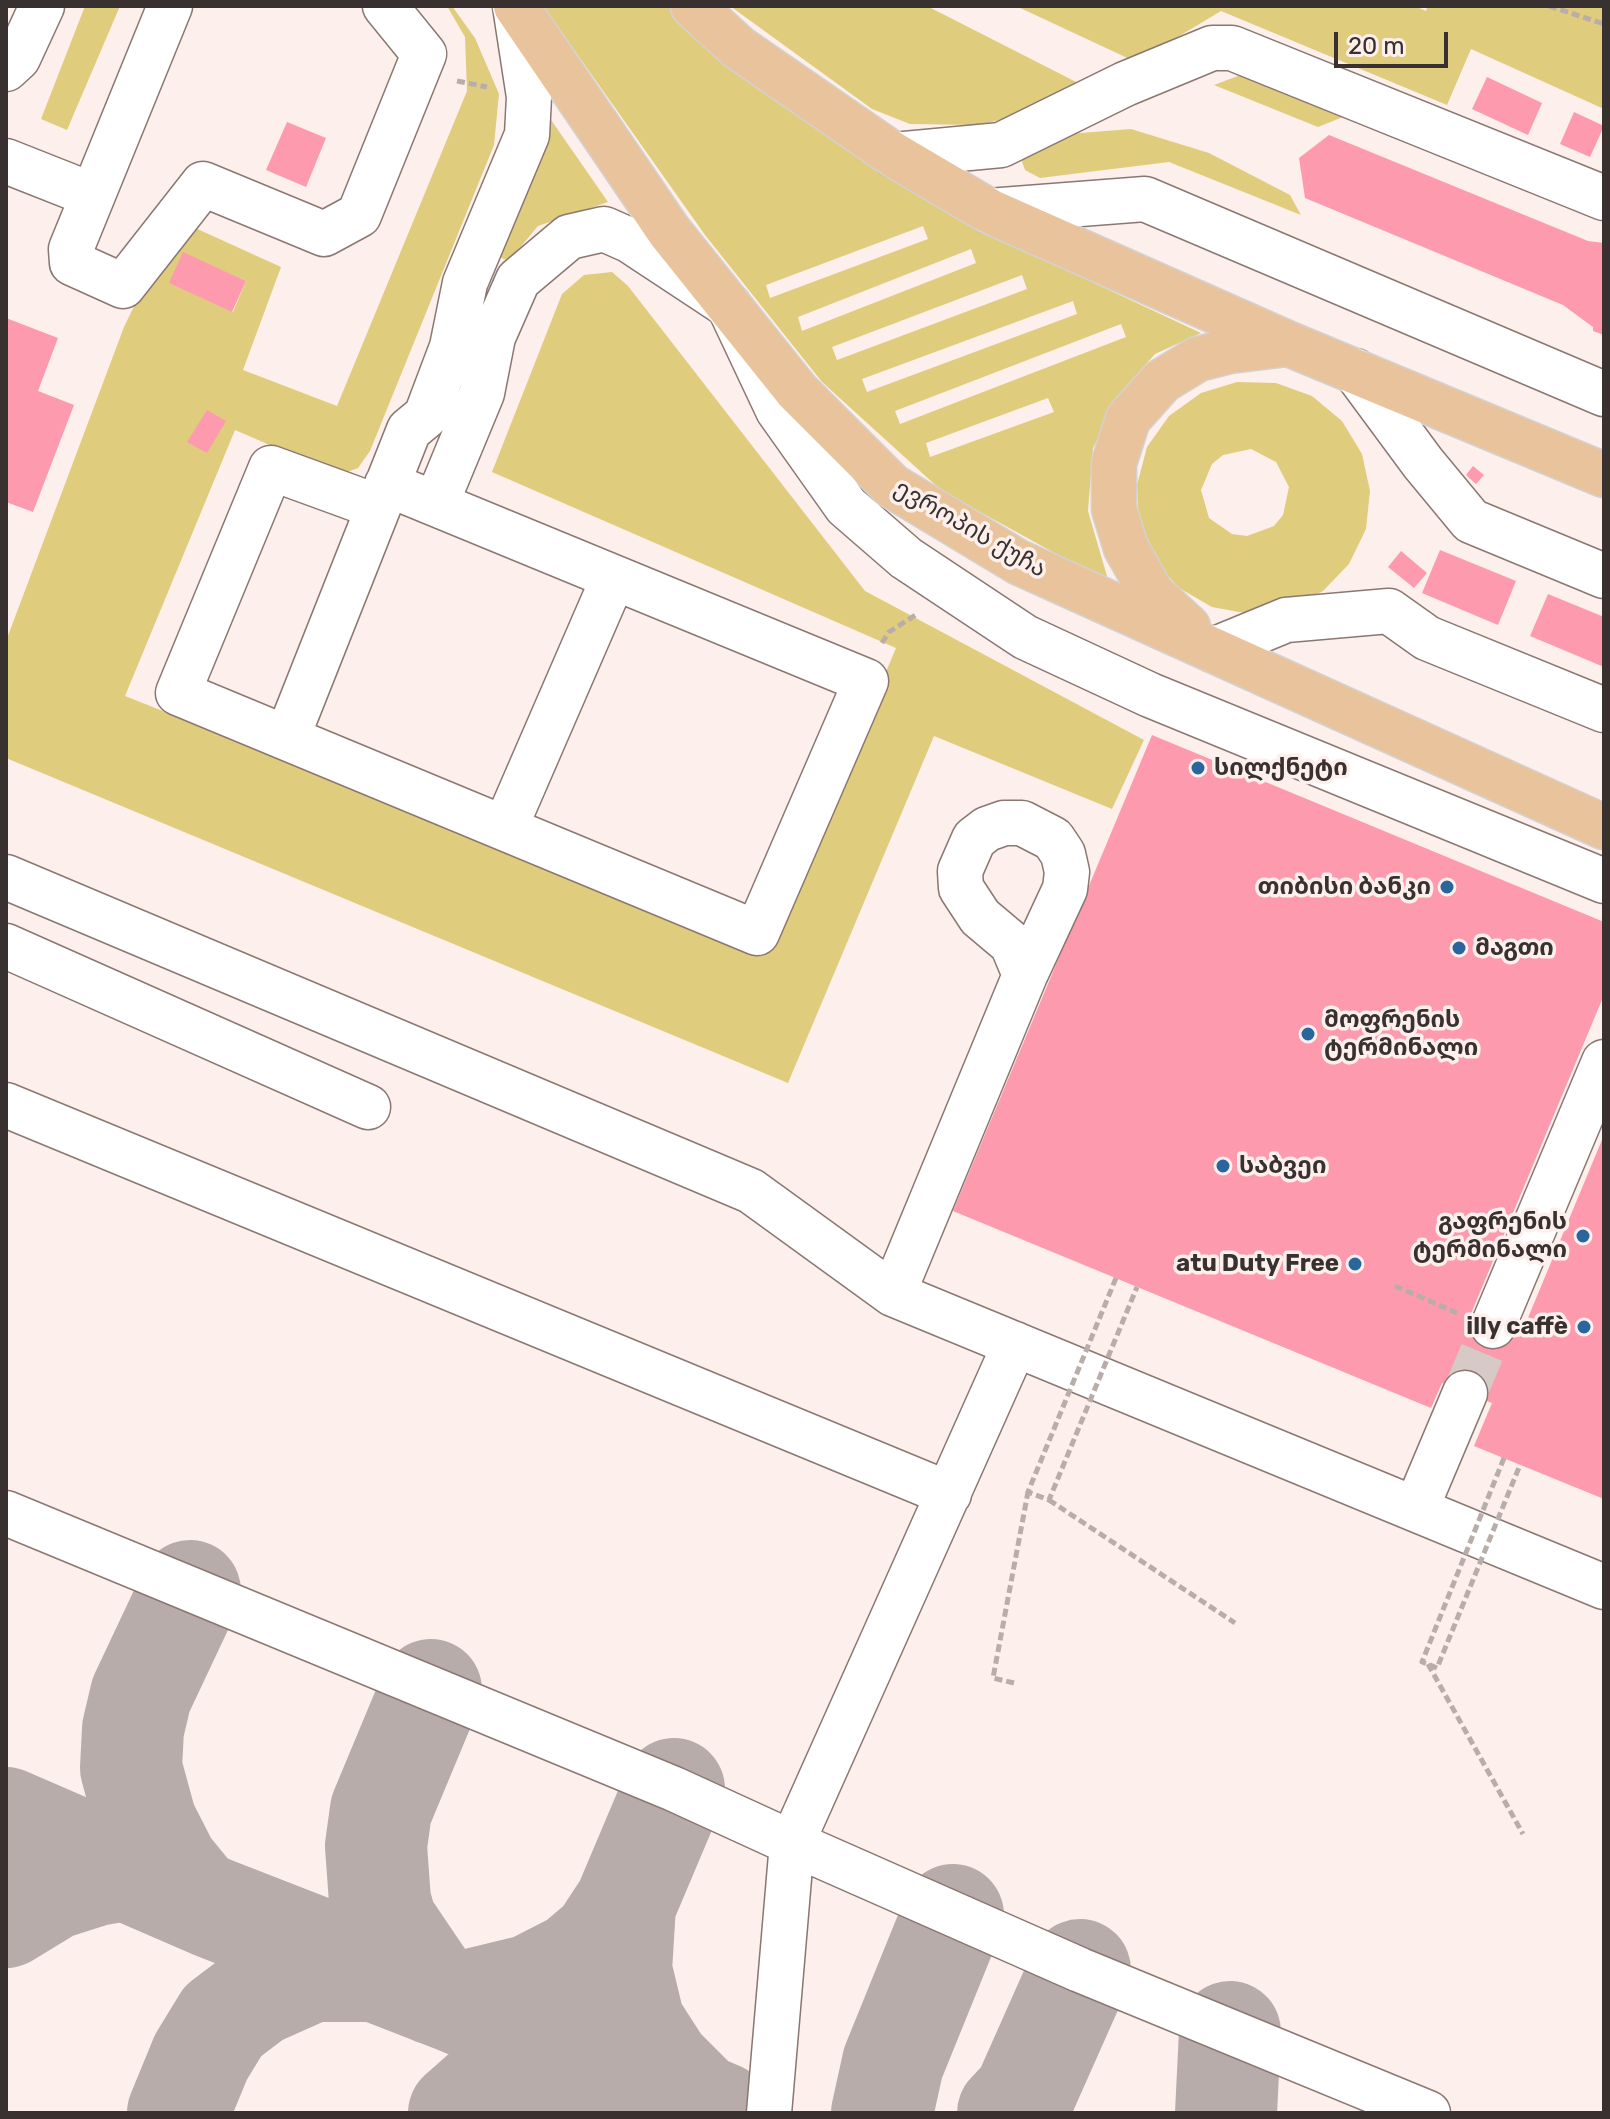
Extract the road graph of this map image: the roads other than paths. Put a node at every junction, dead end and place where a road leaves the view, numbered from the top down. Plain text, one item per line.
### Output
1 (42, 6) edge
2 (170, 6) edge
3 (385, 6) edge
4 (516, 6) edge
5 (693, 6) edge
6 (6, 69) edge
7 (894, 155) junction
8 (6, 161) edge
9 (92, 195) junction
10 (1604, 198) edge
11 (989, 211) junction
12 (729, 306) junction
13 (1289, 344) junction
14 (1355, 371) junction
15 (1604, 394) edge
16 (1604, 475) edge
17 (383, 495) junction
18 (436, 504) junction
19 (1604, 576) edge
20 (613, 579) junction
21 (1213, 650) junction
22 (1604, 710) edge
23 (287, 738) junction
24 (1604, 827) edge
25 (505, 828) junction
26 (6, 877) edge
27 (1604, 881) edge
28 (6, 946) edge
29 (1025, 975) dead end
30 (1604, 1062) edge
31 (6, 1105) edge
32 (368, 1107) dead end
33 (893, 1294) junction
34 (1479, 1321) tunnel mouth
35 (1015, 1344) junction
36 (1465, 1393) tunnel mouth
37 (949, 1494) junction
38 (1416, 1509) junction
39 (6, 1513) edge
40 (1604, 1587) edge
41 (792, 1843) junction
42 (769, 2113) edge
43 (1428, 2113) edge

1 - 6 lane
2 - 9 lane
3 - 9 lane
4 - 12 main road, ევროპის ქუჩა
4 - 17 lane
5 - 7 main road
7 - 10 lane
7 - 11 main road
8 - 9 lane
11 - 13 main road
11 - 15 lane
12 - 18 lane
12 - 21 main road, ევროპის ქუჩა
12 - 27 lane
13 - 14 main road
13 - 21 main road
14 - 16 main road
14 - 19 lane
17 - 18 lane
17 - 23 lane
17 - 23 lane
18 - 20 lane
20 - 25 lane
20 - 25 lane
21 - 22 lane
21 - 24 main road, ევროპის ქუჩა
23 - 25 lane
26 - 33 lane
28 - 32 lane
29 - 33 lane
30 - 34 lane
31 - 37 lane
33 - 35 lane
35 - 37 lane
35 - 38 lane
36 - 38 lane
37 - 41 lane
38 - 40 lane
39 - 41 lane
41 - 42 lane
41 - 43 lane

